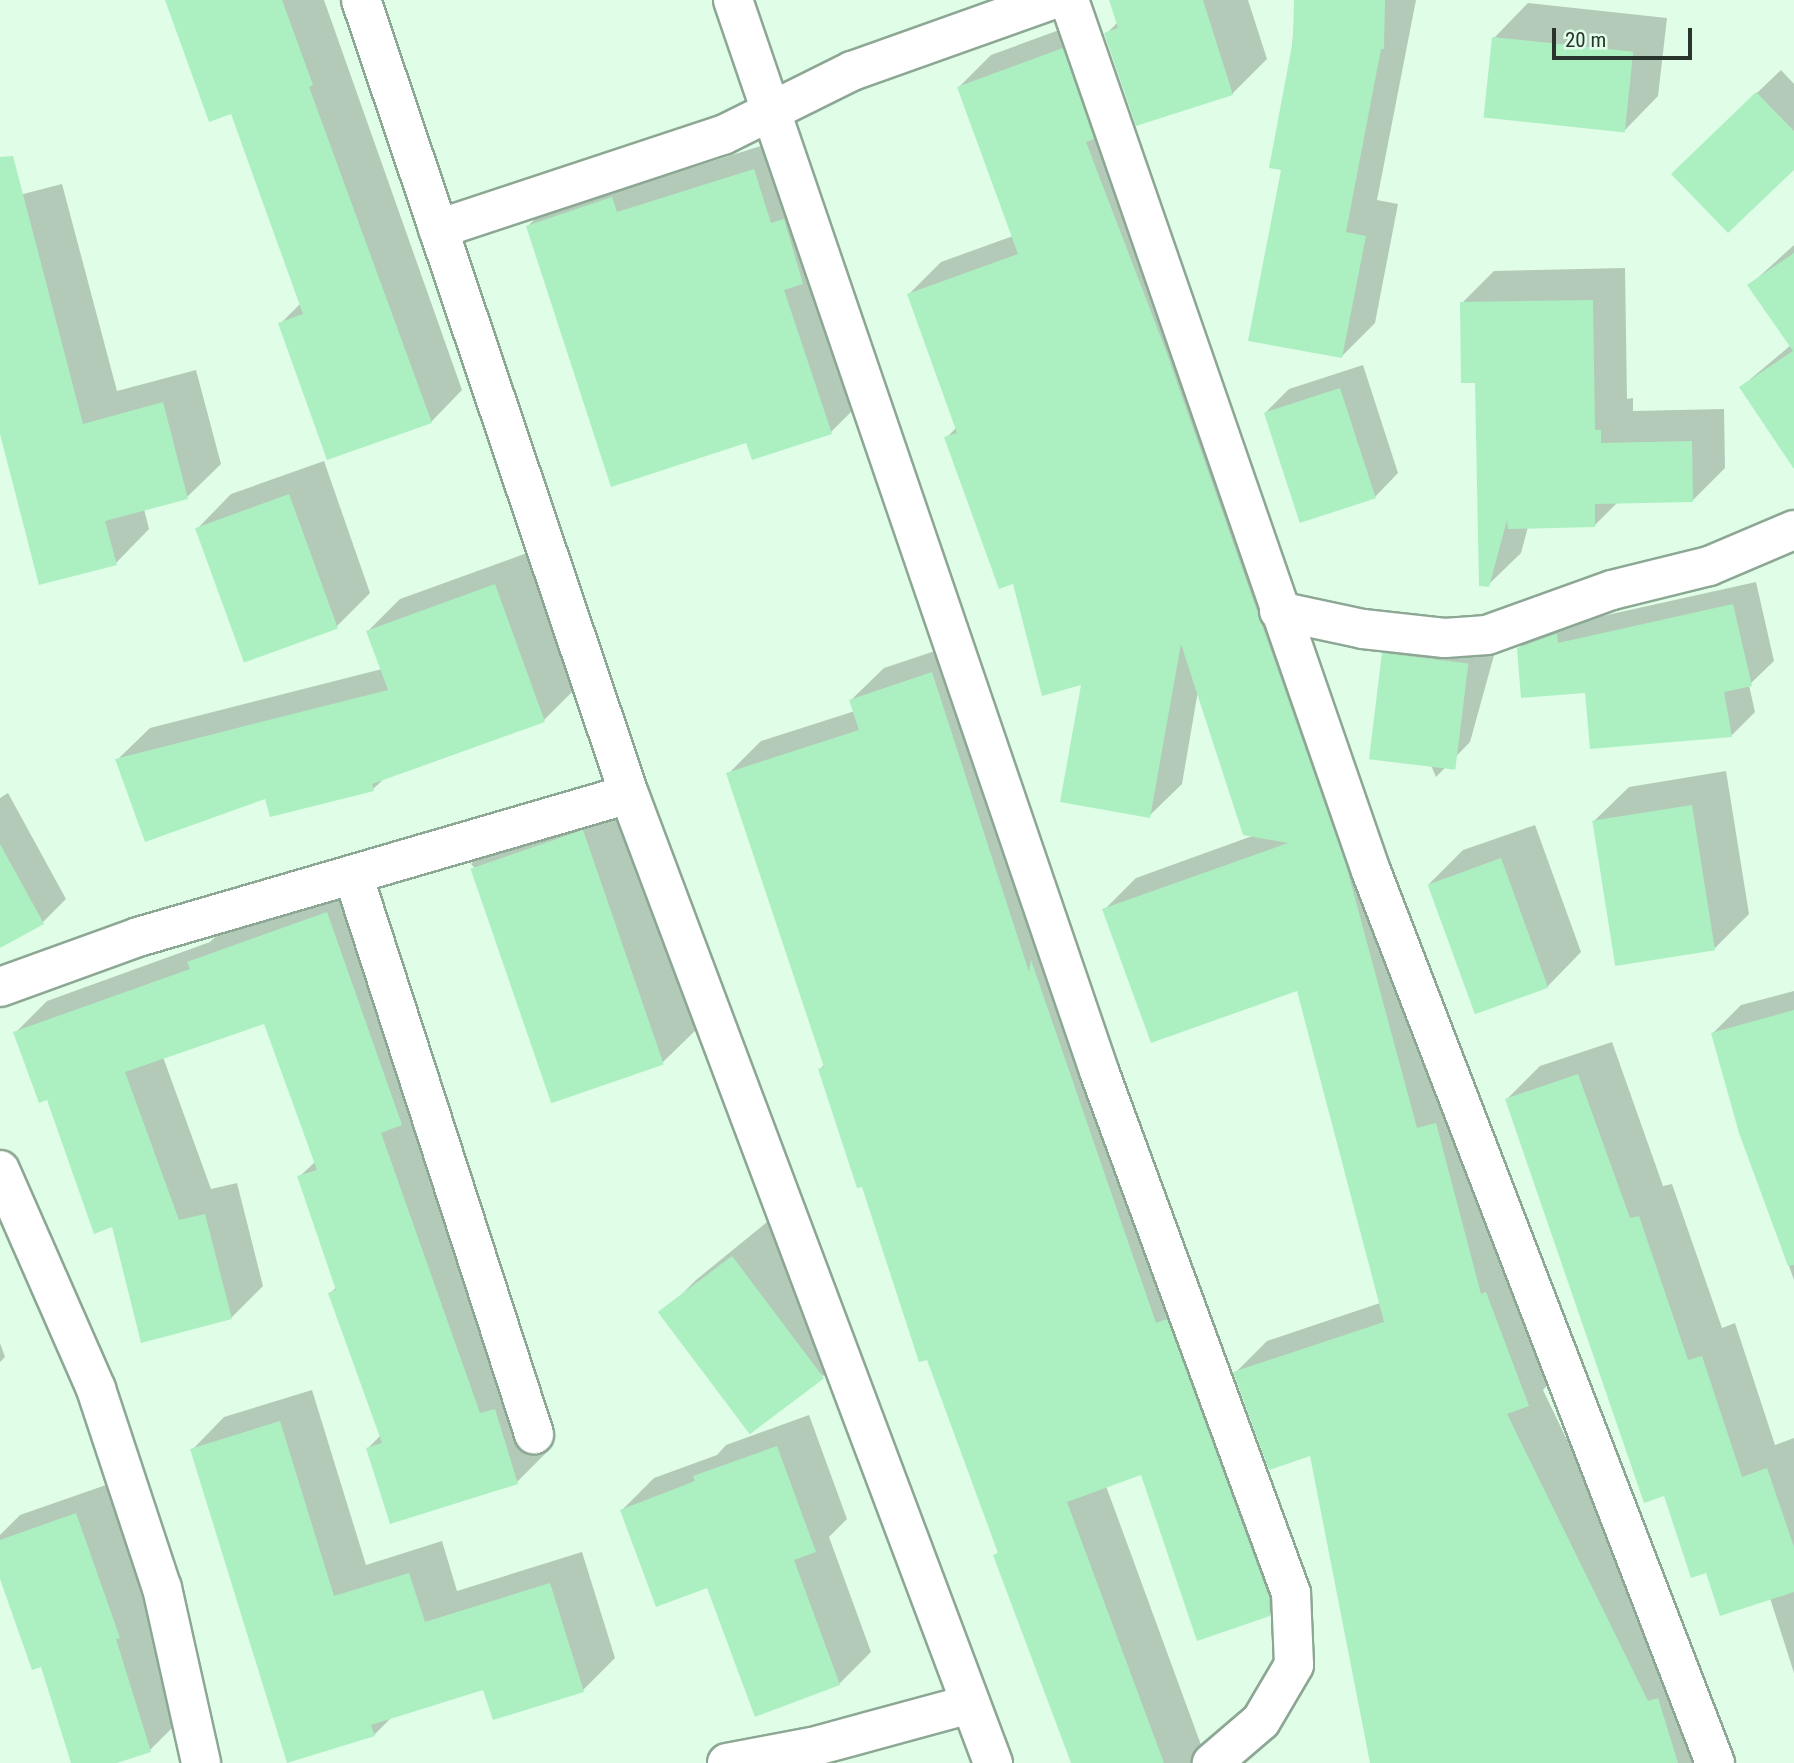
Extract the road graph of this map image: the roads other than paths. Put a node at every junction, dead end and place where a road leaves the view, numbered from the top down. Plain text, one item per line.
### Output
1 (361, 0) edge
2 (733, 0) edge
3 (1051, 0) edge
4 (1069, 0) edge
5 (768, 112) junction
6 (438, 229) junction
7 (1794, 530) edge
8 (1279, 611) junction
9 (629, 794) junction
10 (353, 875) junction
11 (0, 987) edge
12 (0, 1170) edge
13 (534, 1434) dead end
14 (970, 1704) junction
15 (201, 1763) edge
16 (727, 1763) edge
17 (993, 1763) edge
18 (1212, 1763) edge
19 (1715, 1763) edge

1 - 6 street
2 - 5 street
3 - 5 street
4 - 8 street
5 - 6 street
5 - 18 street
6 - 9 street
7 - 8 street
8 - 19 street
9 - 10 street
9 - 14 street
10 - 11 street
10 - 13 street
12 - 15 street
14 - 16 street
14 - 17 street

